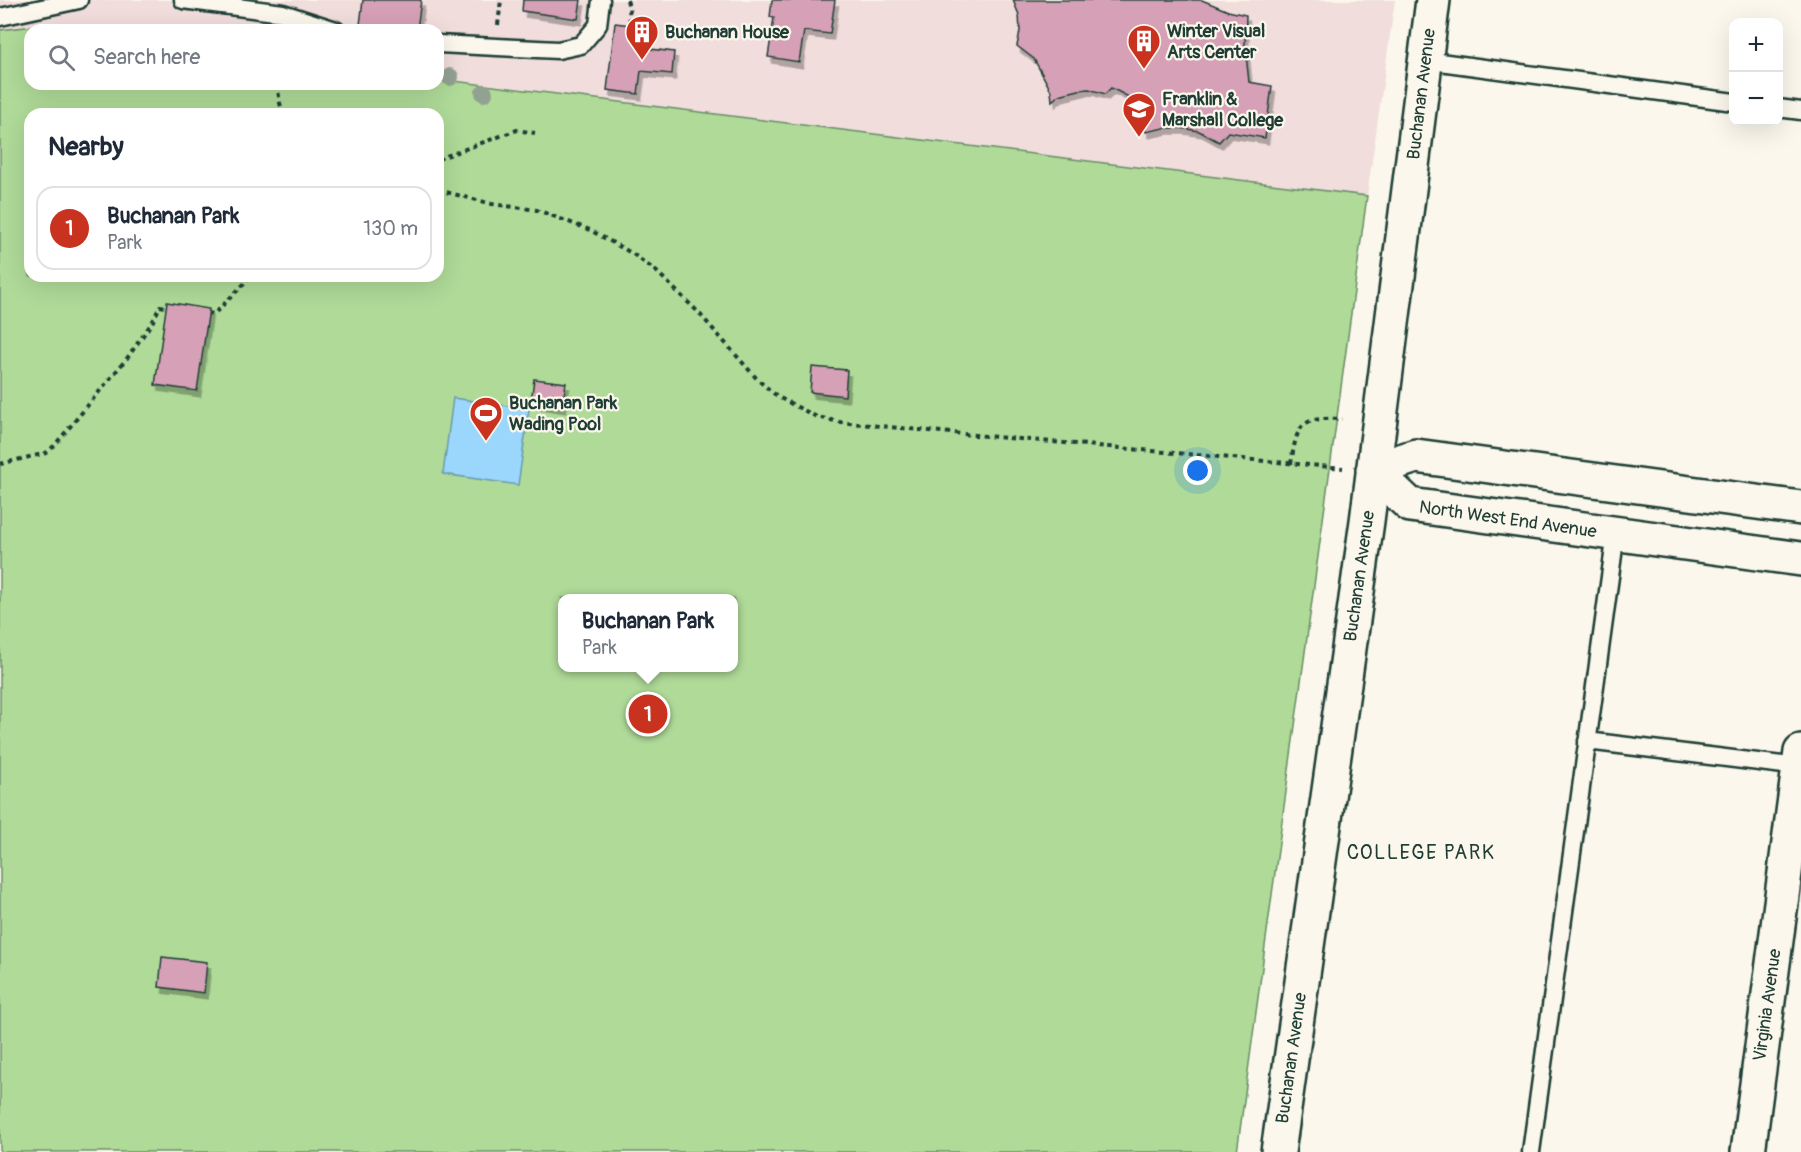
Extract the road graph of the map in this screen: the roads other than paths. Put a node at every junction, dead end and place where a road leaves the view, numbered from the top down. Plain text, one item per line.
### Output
1 (79, 0) edge
2 (183, 0) edge
3 (601, 0) edge
4 (1433, 0) edge
5 (0, 17) edge
6 (317, 24) edge
7 (444, 44) edge
8 (1425, 60) junction
9 (1729, 101) edge
10 (1783, 109) edge
11 (1801, 111) edge
12 (1373, 470) junction
13 (1801, 508) edge
14 (1616, 533) junction
15 (1801, 559) edge
16 (1587, 741) junction
17 (1799, 778) edge
18 (1278, 1152) edge
19 (1531, 1152) edge
20 (1748, 1152) edge

1 - 5 lane
2 - 6 lane
3 - 7 lane
4 - 8 street, Buchanan Avenue
8 - 9 lane
8 - 12 street, Buchanan Avenue
10 - 11 lane
12 - 13 street
12 - 14 street, North West End Avenue
12 - 18 street, Buchanan Avenue
14 - 15 street, North West End Avenue
14 - 16 lane
16 - 17 lane
16 - 19 lane
17 - 20 street, Virginia Avenue

